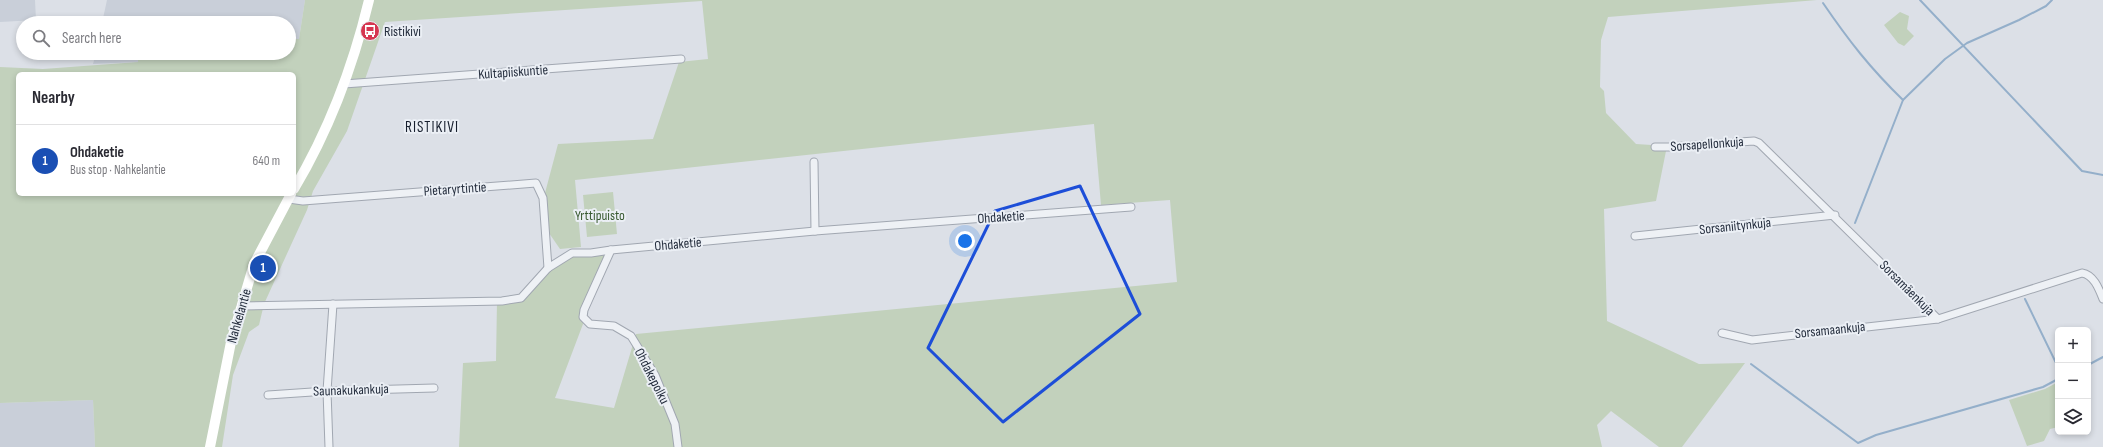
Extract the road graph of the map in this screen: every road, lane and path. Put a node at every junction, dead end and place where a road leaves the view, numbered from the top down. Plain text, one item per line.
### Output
1 (369, 0) edge
2 (681, 59) dead end
3 (344, 84) junction
4 (1759, 143) joint
5 (1655, 147) dead end
6 (814, 162) dead end
7 (296, 186) edge
8 (290, 196) edge
9 (1131, 207) dead end
10 (1835, 215) junction
11 (815, 231) junction
12 (1635, 236) dead end
13 (611, 250) junction
14 (548, 268) junction
15 (2103, 299) edge
16 (333, 304) junction
17 (241, 306) junction
18 (1938, 319) junction
19 (1722, 333) dead end
20 (434, 388) dead end
21 (327, 391) junction
22 (268, 394) dead end
23 (210, 447) edge
24 (329, 447) edge
25 (678, 447) edge

1 - 3 main road
2 - 3 street, Kultapiiskuntie
3 - 7 main road
4 - 5 street, Sorsapellonkuja
4 - 10 street, Sorsamäenkuja
6 - 11 street
8 - 14 street, Pietaryrtintie
8 - 17 main road, Nahkelantie
9 - 11 street, Ohdaketie
10 - 12 street, Sorsaniitynkuja
10 - 18 street, Sorsamäenkuja
11 - 13 street, Ohdaketie
13 - 14 street, Ohdaketie
13 - 25 street, Ohdakepolku
14 - 16 street, Ohdaketie
15 - 18 street, Sorsamäenkuja
16 - 17 street, Ohdaketie
16 - 21 street
17 - 23 main road, Nahkelantie
18 - 19 street, Sorsamaankuja
20 - 21 street, Saunakukankuja
21 - 22 street, Saunakukankuja
21 - 24 street

